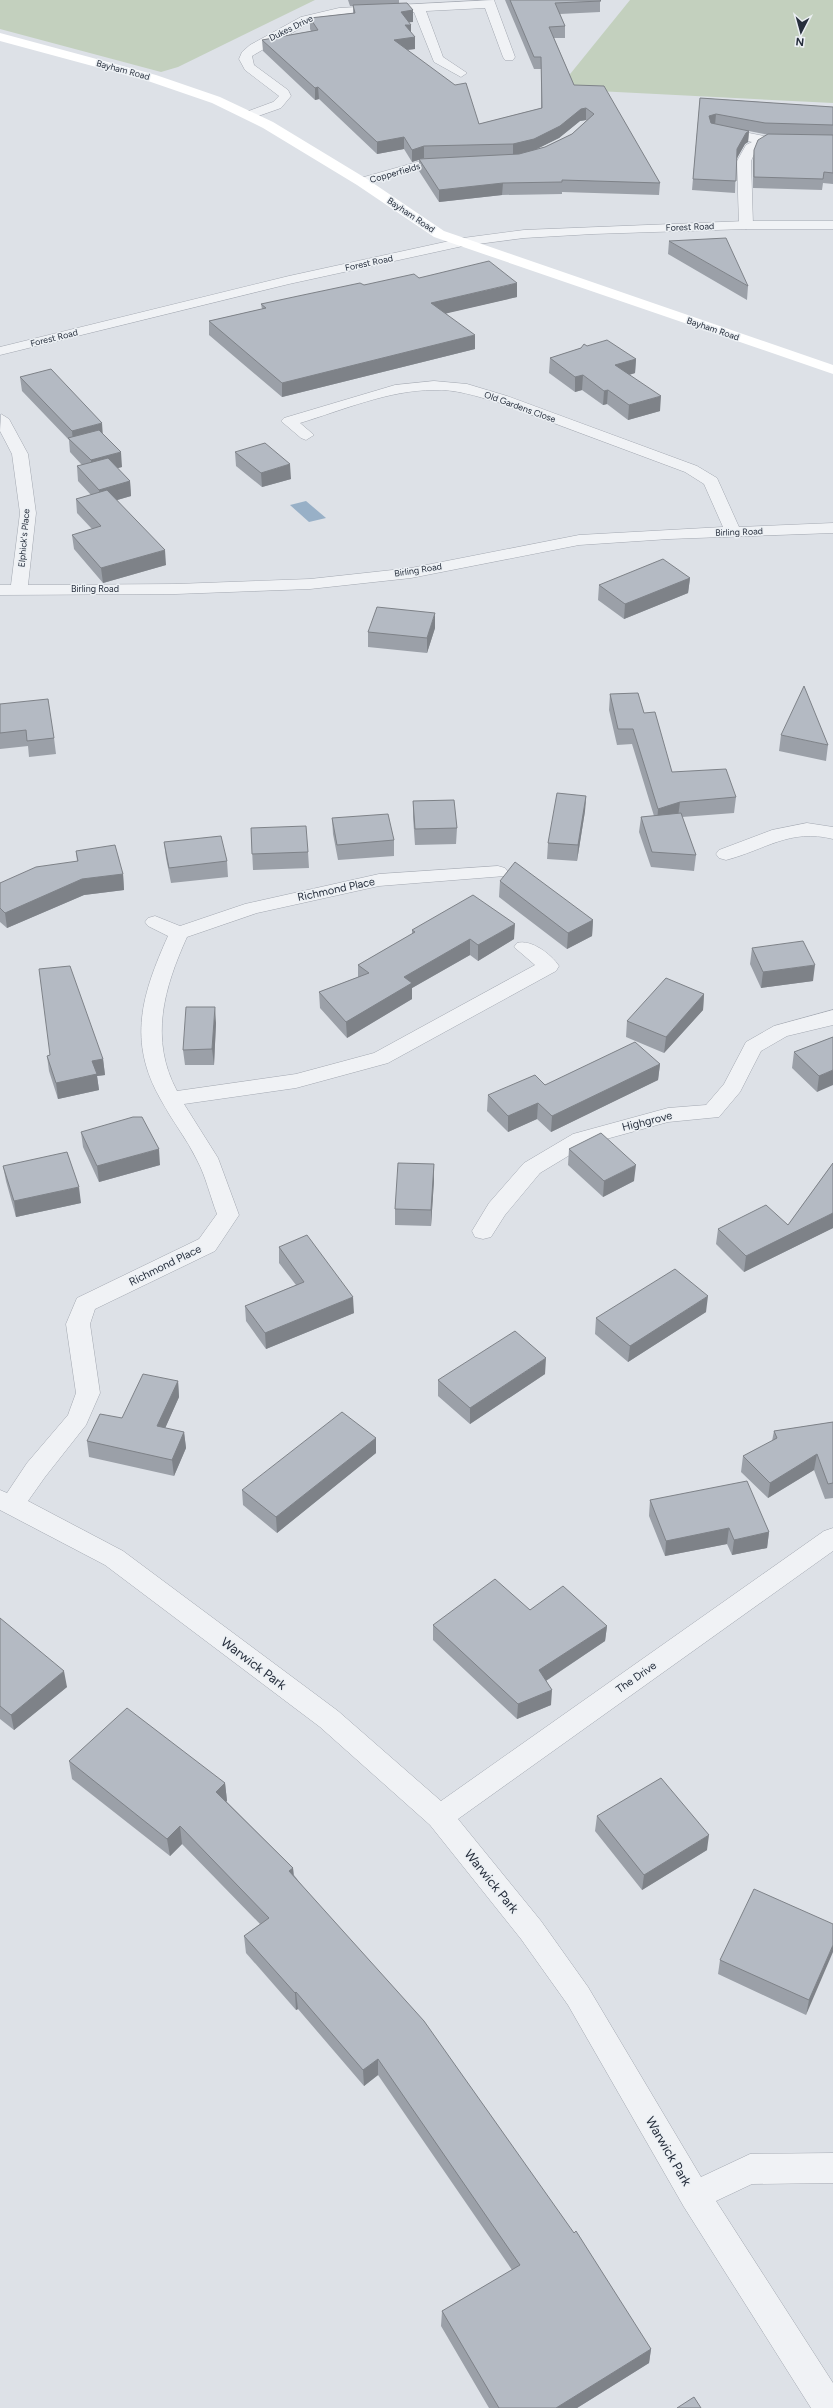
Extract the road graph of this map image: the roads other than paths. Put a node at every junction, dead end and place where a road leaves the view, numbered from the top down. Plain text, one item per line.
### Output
1 (488, 2) edge
2 (419, 8) junction
3 (0, 37) edge
4 (510, 57) dead end
5 (461, 73) dead end
6 (250, 115) junction
7 (715, 130) edge
8 (764, 140) junction
9 (833, 141) edge
10 (462, 162) edge
11 (362, 182) junction
12 (746, 225) junction
13 (833, 225) edge
14 (463, 242) junction
15 (0, 351) edge
16 (833, 370) edge
17 (1, 418) dead end
18 (306, 435) dead end
19 (831, 528) edge
20 (733, 532) junction
21 (833, 544) edge
22 (0, 590) edge
23 (19, 590) junction
24 (833, 833) edge
25 (726, 854) dead end
26 (498, 872) dead end
27 (155, 922) dead end
28 (179, 933) junction
29 (524, 947) dead end
30 (833, 1017) edge
31 (171, 1099) junction
32 (483, 1231) dead end
33 (7, 1502) edge
34 (833, 1538) edge
35 (440, 1817) junction
36 (833, 2168) edge
37 (695, 2196) junction
38 (830, 2408) edge

1 - 2 street, Dukes Drive
1 - 4 street
2 - 5 street
2 - 6 street, Dukes Drive
3 - 6 main road, Bayham Road
6 - 11 main road, Bayham Road
7 - 8 street
8 - 9 street
8 - 12 street
10 - 11 street, Copperfields
11 - 14 main road, Bayham Road
12 - 13 street, Forest Road
12 - 14 street, Forest Road
14 - 15 street, Forest Road
14 - 16 main road, Bayham Road
17 - 23 street, Elphick's Place
18 - 20 street, Old Gardens Close
19 - 20 street, Birling Road
19 - 21 street
20 - 23 street, Birling Road
22 - 23 street, Birling Road
24 - 25 street
26 - 28 street, Richmond Place
27 - 28 street
28 - 31 street, Richmond Place
29 - 31 street
30 - 32 street, Highgrove
31 - 33 street, Richmond Place
33 - 35 street, Warwick Park
34 - 35 street, The Drive
35 - 37 street, Warwick Park
36 - 37 street
37 - 38 street, Warwick Park

